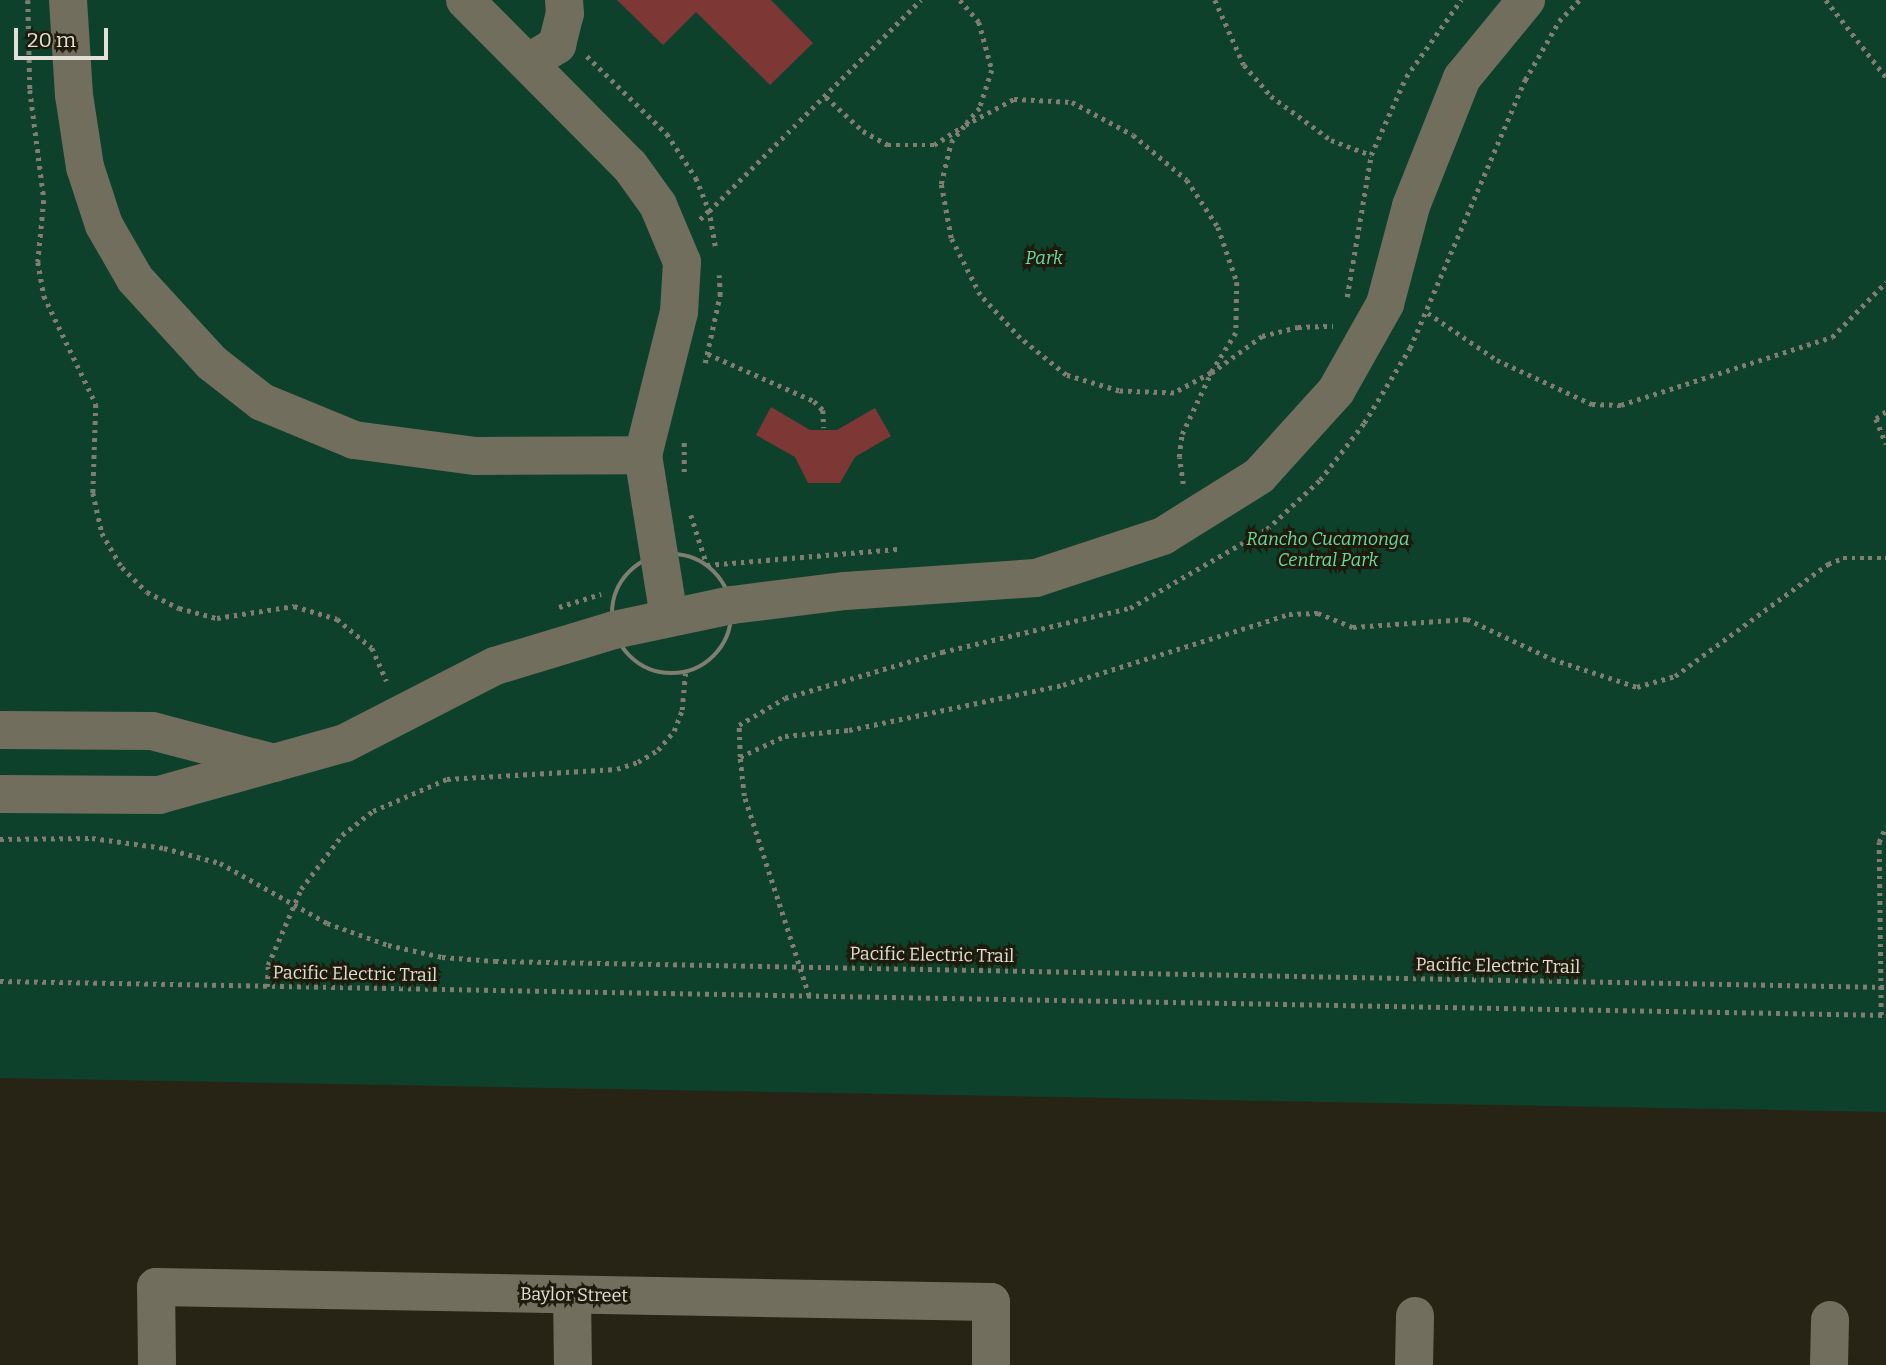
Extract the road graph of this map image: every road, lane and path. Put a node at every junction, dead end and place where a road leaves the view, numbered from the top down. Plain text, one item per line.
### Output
1 (28, 0) edge
2 (68, 0) edge
3 (465, 0) edge
4 (564, 0) edge
5 (921, 0) edge
6 (960, 0) edge
7 (1215, 0) edge
8 (1461, 0) edge
9 (1526, 0) edge
10 (1579, 0) edge
11 (1826, 0) edge
12 (589, 48) dead end
13 (529, 62) junction
14 (1886, 77) edge
15 (826, 97) junction
16 (965, 125) junction
17 (1371, 155) junction
18 (709, 211) junction
19 (672, 237) junction
20 (718, 256) dead end
21 (718, 269) dead end
22 (1886, 282) edge
23 (1346, 306) dead end
24 (1428, 313) junction
25 (1337, 335) dead end
26 (708, 354) junction
27 (1210, 373) junction
28 (700, 375) dead end
29 (1886, 412) edge
30 (824, 428) dead end
31 (685, 440) dead end
32 (1886, 444) edge
33 (642, 456) junction
34 (685, 480) dead end
35 (1185, 491) dead end
36 (689, 506) dead end
37 (907, 550) dead end
38 (681, 555) dead end
39 (1886, 558) edge
40 (707, 565) junction
41 (725, 585) dead end
42 (617, 590) dead end
43 (546, 612) dead end
44 (669, 617) junction
45 (732, 623) dead end
46 (621, 646) dead end
47 (685, 673) junction
48 (399, 674) dead end
49 (387, 681) junction
50 (375, 686) dead end
51 (0, 730) edge
52 (740, 757) junction
53 (276, 764) junction
54 (0, 794) edge
55 (1886, 826) edge
56 (0, 839) edge
57 (293, 905) junction
58 (799, 967) junction
59 (0, 981) edge
60 (267, 987) junction
61 (1884, 987) edge
62 (809, 996) junction
63 (1884, 1015) edge
64 (572, 1294) junction
65 (1415, 1316) dead end
66 (1830, 1320) dead end
67 (157, 1365) edge
68 (573, 1365) edge
69 (991, 1365) edge
70 (1414, 1365) edge
71 (1829, 1365) edge

1 - 49 path
2 - 33 street
3 - 13 street
4 - 13 street
5 - 15 path
6 - 16 path
7 - 17 path
8 - 17 path
9 - 44 street
10 - 24 path
11 - 14 path
12 - 18 path
13 - 19 street
15 - 16 path
15 - 18 path
16 - 27 path
16 - 27 path
17 - 23 path
18 - 19 path
18 - 20 path
19 - 33 street
21 - 26 path
22 - 24 path
24 - 52 path
25 - 27 path
26 - 28 path
26 - 30 path
27 - 35 path
29 - 32 path
31 - 34 path
33 - 44 street
36 - 40 path
37 - 40 path
38 - 40 path
39 - 52 path
40 - 41 path
42 - 43 path
44 - 53 street
45 - 47 path
46 - 47 path
47 - 57 path
48 - 49 path
49 - 50 path
51 - 53 street
52 - 58 path
53 - 54 street
55 - 61 path
56 - 57 path, Pacific Electric Trail
57 - 58 path, Pacific Electric Trail
57 - 60 path
58 - 61 path, Pacific Electric Trail
58 - 62 path
59 - 60 path, Pacific Electric Trail
60 - 62 path, Pacific Electric Trail
61 - 63 path
62 - 63 path, Pacific Electric Trail
64 - 67 street, Baylor Street
64 - 68 street
64 - 69 street, Baylor Street
65 - 70 street
66 - 71 street

